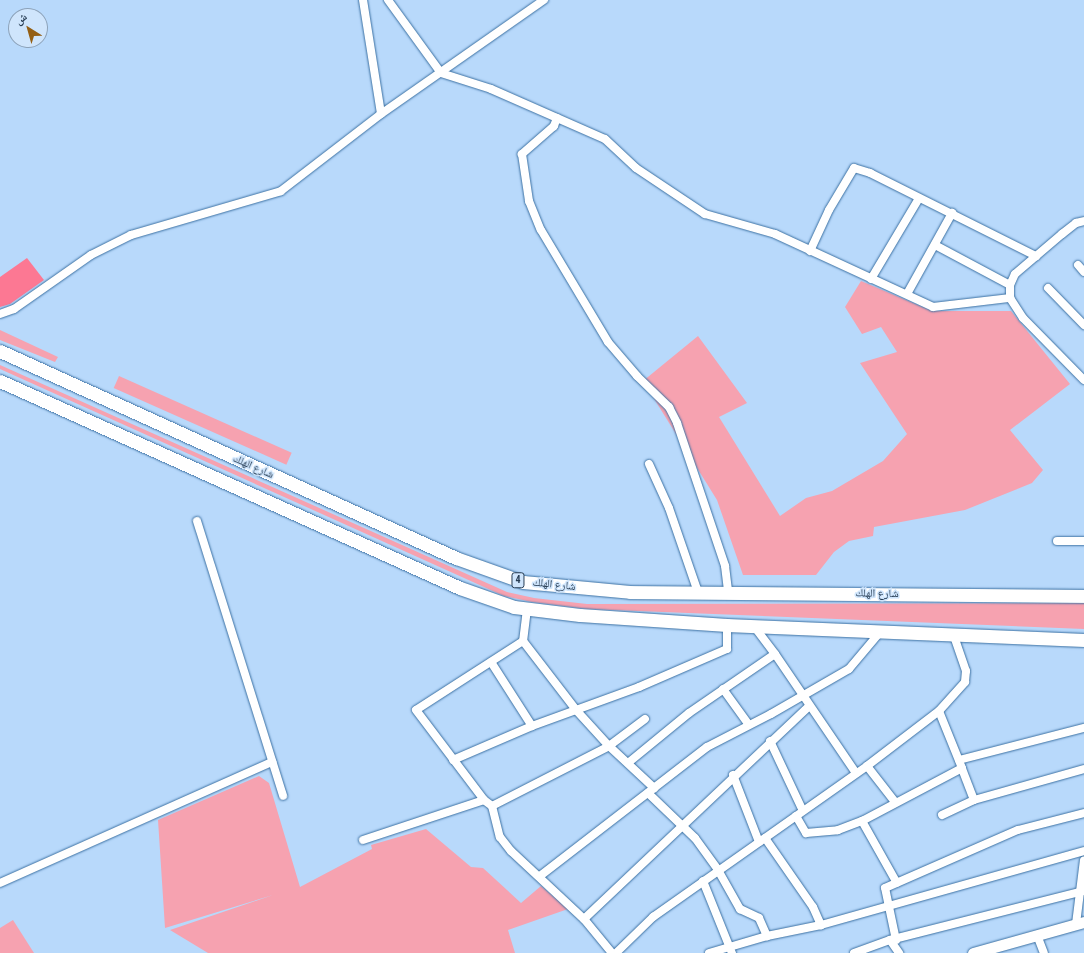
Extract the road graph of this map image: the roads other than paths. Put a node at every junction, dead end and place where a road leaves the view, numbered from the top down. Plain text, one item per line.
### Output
1 (363, 0) edge
2 (388, 0) edge
3 (544, 0) edge
4 (441, 73) junction
5 (381, 114) junction
6 (557, 118) junction
7 (920, 198) junction
8 (952, 213) junction
9 (1084, 221) edge
10 (935, 245) junction
11 (810, 251) junction
12 (1036, 256) junction
13 (871, 279) junction
14 (1010, 285) junction
15 (1048, 288) dead end
16 (907, 294) junction
17 (1010, 298) junction
18 (0, 314) edge
19 (1084, 325) edge
20 (0, 351) edge
21 (1082, 375) edge
22 (0, 381) edge
23 (649, 464) dead end
24 (197, 521) dead end
25 (1057, 541) dead end
26 (1084, 541) edge
27 (698, 592) junction
28 (728, 592) junction
29 (1084, 596) edge
30 (527, 608) junction
31 (726, 625) junction
32 (754, 626) junction
33 (881, 631) junction
34 (953, 634) junction
35 (1084, 640) edge
36 (523, 641) junction
37 (775, 654) junction
38 (491, 662) junction
39 (723, 689) junction
40 (801, 695) junction
41 (809, 706) junction
42 (939, 710) junction
43 (577, 711) junction
44 (645, 719) dead end
45 (750, 725) junction
46 (532, 726) junction
47 (1084, 728) edge
48 (770, 741) junction
49 (609, 746) junction
50 (453, 760) junction
51 (272, 762) junction
52 (628, 763) junction
53 (961, 764) junction
54 (867, 766) junction
55 (1084, 769) edge
56 (856, 773) junction
57 (733, 775) junction
58 (651, 790) junction
59 (283, 796) dead end
60 (484, 800) junction
61 (974, 800) junction
62 (895, 802) junction
63 (492, 806) junction
64 (803, 811) junction
65 (1084, 812) edge
66 (942, 815) dead end
67 (796, 816) junction
68 (862, 821) junction
69 (683, 824) junction
70 (363, 840) dead end
71 (762, 840) junction
72 (1084, 851) edge
73 (1084, 860) edge
74 (718, 870) junction
75 (540, 876) junction
76 (703, 882) junction
77 (0, 883) edge
78 (897, 883) junction
79 (1082, 892) edge
80 (890, 906) junction
81 (584, 919) junction
82 (1080, 923) edge
83 (821, 925) junction
84 (1037, 935) junction
85 (767, 936) junction
86 (893, 940) junction
87 (730, 950) edge
88 (612, 953) edge
89 (616, 953) edge
90 (709, 953) edge
91 (854, 953) edge
92 (899, 953) edge
93 (973, 953) edge
94 (1044, 953) edge

1 - 5 street
2 - 4 street
3 - 4 street
4 - 5 street
4 - 6 street
5 - 18 street
6 - 11 street
6 - 28 street
7 - 8 street
7 - 11 street
7 - 13 street
8 - 10 street
8 - 12 street
9 - 12 street
10 - 14 street
10 - 16 street
11 - 13 street
12 - 14 street
13 - 16 street
14 - 17 street
15 - 19 street
16 - 17 street
17 - 21 street
20 - 27 highway, شارع الهلك / 4
22 - 30 highway
23 - 27 street
24 - 51 street
25 - 26 street
27 - 28 highway, شارع الهلك / 4
28 - 29 highway, شارع الهلك / 4
30 - 31 highway
30 - 36 street
31 - 32 highway
31 - 43 street
32 - 33 highway
32 - 37 street
33 - 34 highway
33 - 40 street
34 - 35 highway
34 - 42 street
36 - 38 street
36 - 43 street
37 - 39 street
37 - 40 street
38 - 46 street
38 - 50 street
39 - 45 street
39 - 52 street
40 - 41 street
40 - 45 street
41 - 48 street
41 - 56 street
42 - 53 street
42 - 54 street
43 - 46 street
43 - 49 street
44 - 49 street
45 - 58 street
46 - 50 street
47 - 53 street
48 - 57 street
48 - 64 street
49 - 52 street
49 - 63 street
50 - 60 street
51 - 59 street
51 - 77 street
52 - 58 street
53 - 61 street
53 - 62 street
54 - 56 street
54 - 62 street
55 - 61 street
56 - 64 street
57 - 69 street
57 - 71 street
58 - 69 street
58 - 75 street
60 - 63 street
60 - 70 street
61 - 66 street
62 - 68 street
63 - 75 street
64 - 67 street
65 - 78 street
67 - 68 street
67 - 71 street
68 - 78 street
69 - 74 street
69 - 81 street
71 - 74 street
71 - 83 street
72 - 80 street
73 - 79 street
74 - 76 street
74 - 85 street
75 - 81 street
76 - 87 street
76 - 89 street
78 - 80 street
79 - 82 street
79 - 86 street
80 - 83 street
80 - 86 street
81 - 88 street
82 - 84 main road
83 - 85 street
84 - 93 main road
84 - 94 street
85 - 87 street
86 - 91 street
86 - 92 street
87 - 90 street

